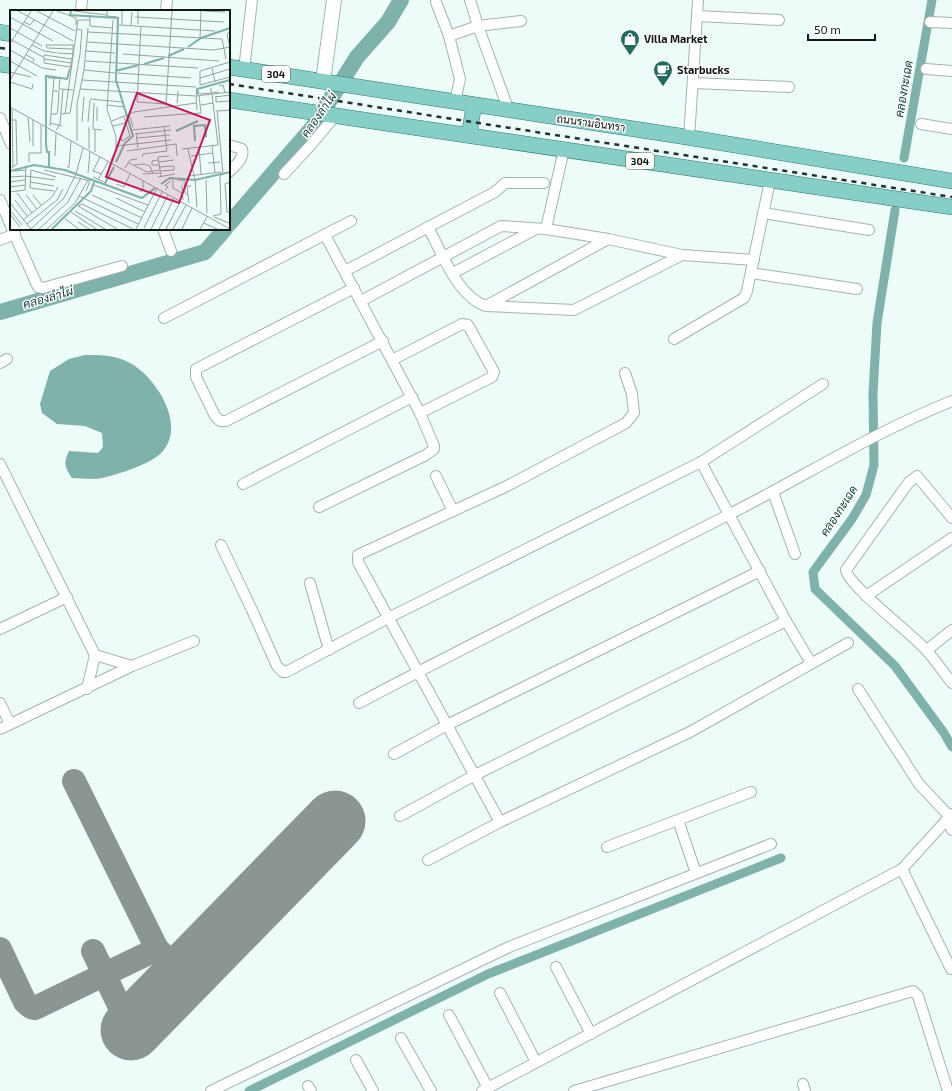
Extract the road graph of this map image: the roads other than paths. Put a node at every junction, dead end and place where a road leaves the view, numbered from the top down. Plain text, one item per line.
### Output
1 (82, 0) edge
2 (167, 0) edge
3 (252, 0) edge
4 (334, 0) edge
5 (470, 0) edge
6 (698, 0) edge
7 (436, 2) dead end
8 (81, 10) edge
9 (166, 10) edge
10 (697, 16) junction
11 (779, 20) dead end
12 (521, 22) dead end
13 (930, 22) dead end
14 (952, 24) edge
15 (478, 26) junction
16 (0, 32) edge
17 (10, 34) edge
18 (449, 36) junction
19 (0, 64) edge
20 (10, 66) edge
21 (230, 67) edge
22 (926, 69) dead end
23 (244, 70) junction
24 (952, 71) edge
25 (329, 82) junction
26 (693, 83) junction
27 (789, 87) dead end
28 (230, 100) edge
29 (455, 102) junction
30 (474, 105) junction
31 (509, 111) junction
32 (327, 115) junction
33 (0, 118) edge
34 (921, 124) dead end
35 (952, 129) edge
36 (8, 130) edge
37 (469, 135) junction
38 (689, 138) junction
39 (230, 145) edge
40 (564, 149) junction
41 (230, 171) edge
42 (284, 174) dead end
43 (770, 181) junction
44 (952, 181) edge
45 (544, 183) dead end
46 (0, 200) edge
47 (952, 207) edge
48 (763, 213) junction
49 (351, 220) dead end
50 (10, 223) edge
51 (428, 227) junction
52 (541, 229) junction
53 (13, 230) edge
54 (163, 230) edge
55 (868, 230) dead end
56 (326, 235) junction
57 (608, 239) junction
58 (0, 240) edge
59 (171, 251) dead end
60 (682, 255) junction
61 (443, 256) junction
62 (754, 260) junction
63 (122, 266) dead end
64 (345, 271) junction
65 (453, 273) junction
66 (751, 273) junction
67 (354, 288) junction
68 (857, 289) dead end
69 (361, 301) junction
70 (486, 306) junction
71 (164, 318) dead end
72 (674, 339) dead end
73 (383, 341) junction
74 (392, 360) junction
75 (625, 373) dead end
76 (823, 384) dead end
77 (412, 397) junction
78 (952, 401) edge
79 (420, 413) junction
80 (701, 462) junction
81 (0, 464) edge
82 (436, 476) dead end
83 (243, 484) dead end
84 (773, 492) junction
85 (320, 506) dead end
86 (453, 512) junction
87 (728, 515) junction
88 (952, 518) edge
89 (952, 538) edge
90 (220, 545) dead end
91 (795, 554) dead end
92 (760, 571) junction
93 (310, 584) dead end
94 (866, 596) junction
95 (67, 597) junction
96 (388, 618) junction
97 (786, 621) junction
98 (0, 629) edge
99 (952, 630) edge
100 (194, 641) dead end
101 (848, 643) dead end
102 (329, 650) junction
103 (927, 650) junction
104 (95, 655) junction
105 (812, 663) junction
106 (132, 666) junction
107 (418, 672) junction
108 (952, 683) edge
109 (87, 689) junction
110 (858, 689) dead end
111 (0, 703) edge
112 (359, 703) dead end
113 (10, 724) junction
114 (447, 725) junction
115 (0, 729) edge
116 (394, 754) dead end
117 (475, 775) junction
118 (751, 792) dead end
119 (400, 816) dead end
120 (950, 817) edge
121 (678, 820) junction
122 (500, 822) junction
123 (952, 830) edge
124 (771, 844) dead end
125 (607, 847) dead end
126 (428, 860) dead end
127 (902, 869) junction
128 (696, 873) junction
129 (556, 967) dead end
130 (951, 969) edge
131 (500, 993) dead end
132 (449, 1014) dead end
133 (592, 1034) junction
134 (401, 1038) dead end
135 (356, 1060) dead end
136 (536, 1062) junction
137 (485, 1089) edge
138 (211, 1091) edge
139 (373, 1091) edge
140 (431, 1091) edge
141 (574, 1091) edge
142 (948, 1091) edge

1 - 8 street
2 - 9 street
3 - 23 street
4 - 25 street
5 - 15 street
6 - 10 street
7 - 18 street
10 - 11 street
10 - 26 street
12 - 15 street
13 - 14 street
15 - 18 street
15 - 31 street
16 - 17 main road
18 - 29 street
19 - 20 main road
21 - 23 main road, ถนนรามอินทรา / 304
22 - 24 street
23 - 25 main road, ถนนรามอินทรา / 304
25 - 29 main road, ถนนรามอินทรา / 304
26 - 27 street
26 - 38 street
28 - 32 main road, 304
29 - 30 main road, ถนนรามอินทรา / 304
30 - 31 main road, ถนนรามอินทรา / 304
30 - 37 main road
31 - 38 main road, ถนนรามอินทรา / 304
32 - 37 main road, 304
32 - 42 street
33 - 36 street
34 - 35 street
37 - 40 main road, 304
38 - 44 main road, ถนนรามอินทรา / 304
39 - 41 street
40 - 43 main road, 304
40 - 52 street
43 - 47 main road, 304
43 - 48 street
45 - 51 street
46 - 50 street
48 - 55 street
48 - 62 street
49 - 56 street
51 - 61 street
51 - 64 street
52 - 57 street
52 - 61 street
52 - 65 street
53 - 58 street
53 - 63 street
54 - 59 street
56 - 64 street
56 - 71 street
57 - 60 street
57 - 70 street
60 - 62 street
60 - 70 street
61 - 65 street
61 - 69 street
62 - 66 street
64 - 67 street
65 - 70 street
66 - 68 street
66 - 72 street
67 - 69 street
67 - 73 street
69 - 73 street
73 - 74 street
74 - 77 street
74 - 79 street
75 - 86 street
76 - 80 street
77 - 79 street
77 - 83 street
78 - 84 street
79 - 85 street
80 - 87 street
80 - 96 street
81 - 95 street
82 - 86 street
84 - 87 street
84 - 91 street
86 - 96 street
87 - 92 street
87 - 107 street
88 - 94 street
89 - 94 street
90 - 102 street
92 - 97 street
92 - 114 street
93 - 102 street
94 - 103 street
95 - 98 street
95 - 104 street
96 - 102 street
96 - 107 street
97 - 105 street
97 - 117 street
99 - 103 street
100 - 106 street
101 - 105 street
103 - 108 street
104 - 106 street
104 - 109 street
105 - 122 street
106 - 109 street
107 - 112 street
107 - 114 street
109 - 113 street
110 - 120 street
111 - 113 street
113 - 115 street
114 - 116 street
114 - 117 street
117 - 119 street
117 - 122 street
118 - 121 street
120 - 123 street
120 - 127 street
121 - 125 street
121 - 128 street
122 - 126 street
124 - 128 street
127 - 130 street
127 - 133 street
128 - 138 street
129 - 133 street
131 - 136 street
132 - 137 street
133 - 136 street
134 - 140 street
135 - 139 street
136 - 137 street
141 - 142 street

